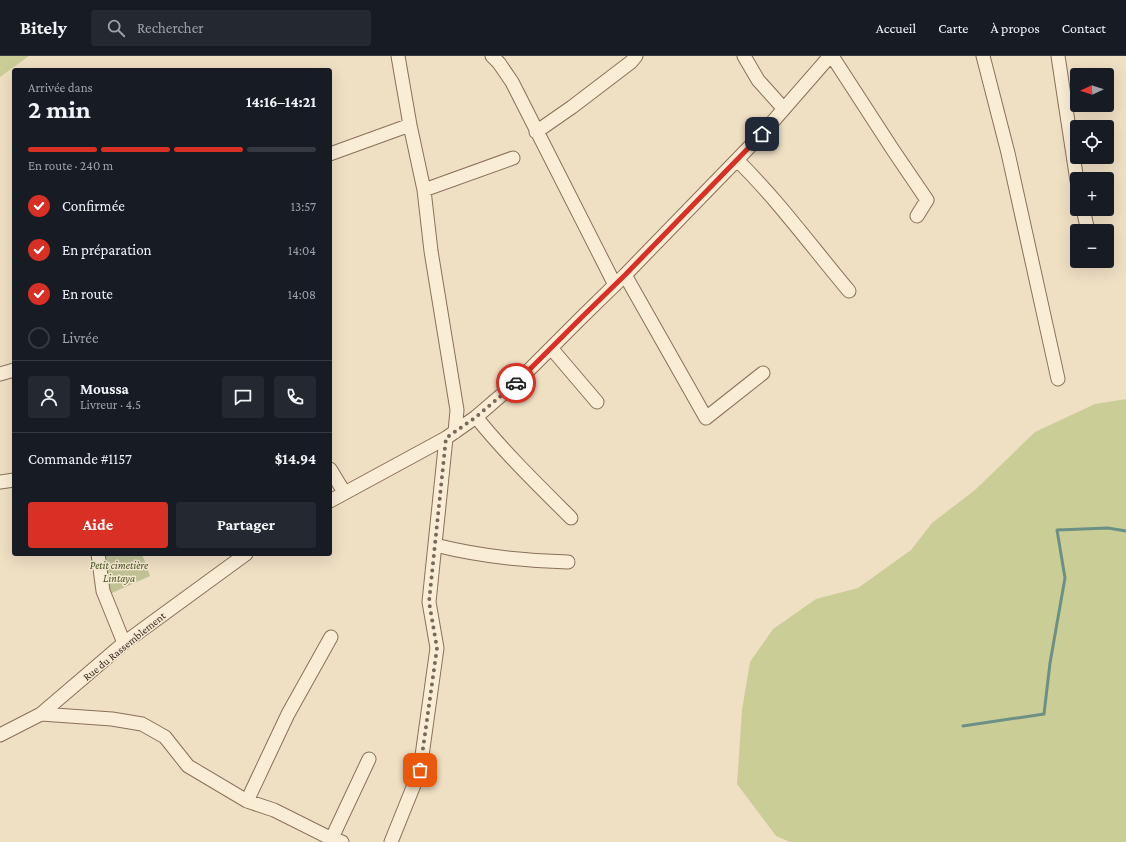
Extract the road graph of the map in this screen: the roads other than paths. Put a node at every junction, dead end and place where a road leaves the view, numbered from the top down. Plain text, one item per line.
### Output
1 (398, 56) edge
2 (492, 56) edge
3 (636, 56) edge
4 (744, 56) edge
5 (831, 56) edge
6 (983, 56) edge
7 (1058, 56) edge
8 (784, 109) junction
9 (410, 125) junction
10 (536, 132) junction
11 (332, 153) edge
12 (512, 158) dead end
13 (737, 160) junction
14 (1076, 172) edge
15 (424, 190) junction
16 (917, 216) dead end
17 (625, 275) junction
18 (616, 285) junction
19 (849, 291) dead end
20 (551, 348) junction
21 (12, 371) edge
22 (763, 373) dead end
23 (0, 374) edge
24 (1058, 379) dead end
25 (597, 402) dead end
26 (476, 417) junction
27 (451, 435) junction
28 (332, 472) edge
29 (12, 480) edge
30 (0, 482) edge
31 (344, 492) junction
32 (332, 500) edge
33 (571, 518) dead end
34 (435, 545) junction
35 (98, 556) edge
36 (243, 556) edge
37 (568, 562) dead end
38 (331, 637) dead end
39 (124, 643) junction
40 (42, 714) junction
41 (0, 735) edge
42 (369, 759) dead end
43 (247, 801) junction
44 (335, 841) edge
45 (391, 842) edge

1 - 9 street
2 - 10 street
3 - 10 street
4 - 8 street
5 - 8 street
5 - 16 street
6 - 24 street
7 - 14 street
8 - 13 street
9 - 11 street
9 - 15 street
10 - 18 street
12 - 15 street
13 - 17 street
13 - 19 street
15 - 27 street
17 - 18 street
17 - 22 street
18 - 20 street
20 - 25 street
20 - 26 street
21 - 23 street
26 - 27 street
26 - 33 street
27 - 31 street
27 - 34 street
28 - 31 street
29 - 30 street
31 - 32 street
34 - 37 street
34 - 45 street
35 - 39 street
36 - 39 street, Rue du Rassemblement
38 - 43 street
39 - 40 street, Rue du Rassemblement
40 - 41 street, Rue du Rassemblement
40 - 43 street
42 - 44 street
43 - 44 street

